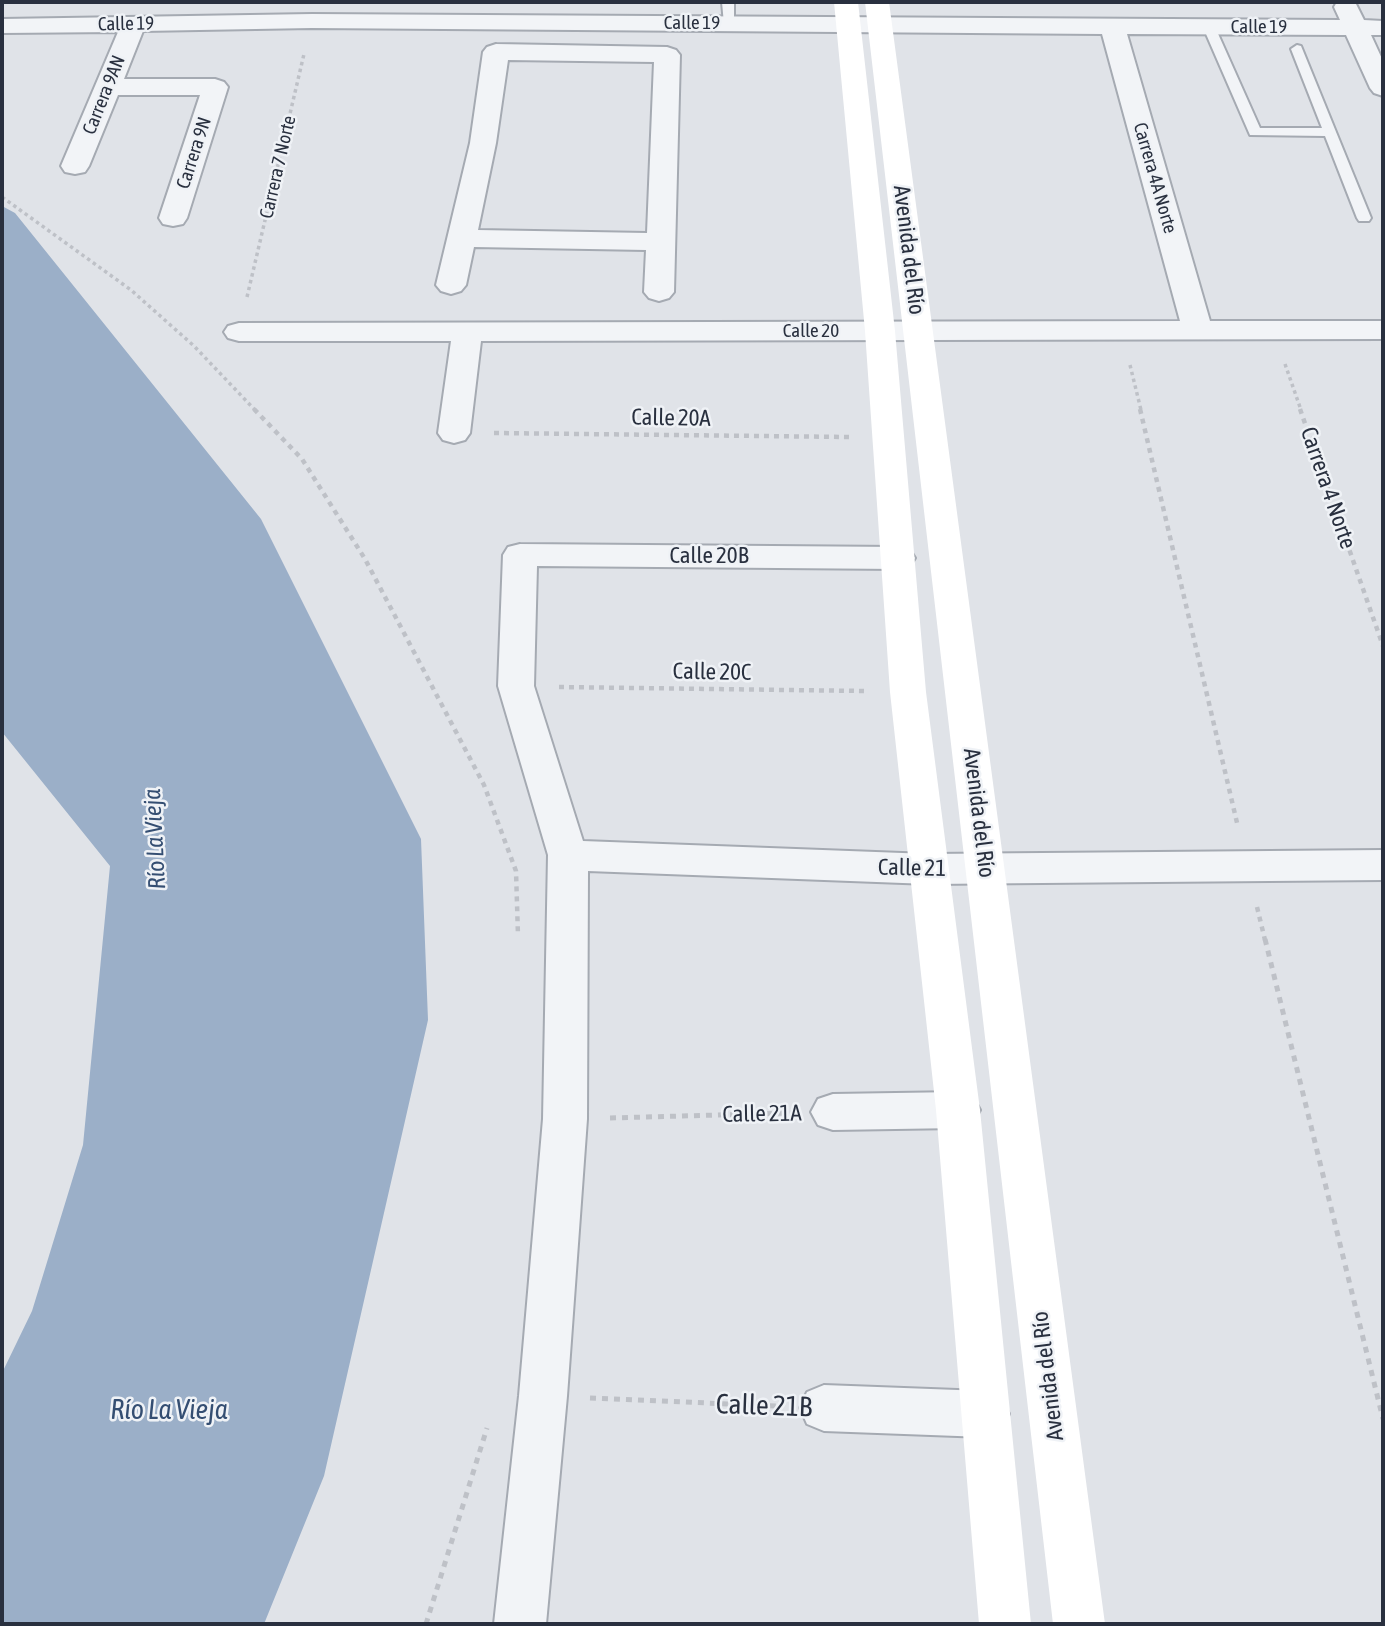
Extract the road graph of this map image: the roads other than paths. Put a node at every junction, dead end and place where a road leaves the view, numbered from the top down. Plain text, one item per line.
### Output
1 (1129, 2) edge
2 (1344, 2) edge
3 (436, 12) edge
4 (729, 13) edge
5 (847, 13) edge
6 (878, 13) edge
7 (606, 23) junction
8 (134, 24) junction
9 (2, 26) edge
10 (1124, 26) junction
11 (1209, 27) junction
12 (1355, 28) junction
13 (1383, 28) edge
14 (1297, 49) dead end
15 (605, 54) junction
16 (106, 87) junction
17 (1383, 88) edge
18 (1330, 132) junction
19 (75, 166) dead end
20 (173, 218) dead end
21 (1364, 218) dead end
22 (463, 238) junction
23 (661, 242) junction
24 (451, 285) dead end
25 (659, 292) dead end
26 (1383, 330) edge
27 (467, 331) junction
28 (900, 331) junction
29 (1198, 331) junction
30 (239, 332) road end
31 (454, 433) road end
32 (898, 558) junction
33 (568, 855) junction
34 (1383, 866) edge
35 (929, 869) junction
36 (986, 869) junction
37 (958, 1110) junction
38 (833, 1112) road end
39 (824, 1408) road end
40 (984, 1415) junction
41 (520, 1624) edge
42 (1006, 1624) edge
43 (1079, 1624) edge

1 - 10 street, Carrera 4A Norte
2 - 12 street
3 - 7 street, Calle 19
3 - 8 street, Calle 19
4 - 5 street, Calle 19
4 - 7 street, Calle 19
5 - 6 street, Calle 19
5 - 28 street, Avenida del Río
6 - 10 street, Calle 19
6 - 28 street, Avenida del Río
7 - 15 street
8 - 9 street, Calle 19
8 - 16 street, Carrera 9AN
10 - 11 street, Calle 19
10 - 29 street, Carrera 4A Norte
11 - 12 street, Calle 19
11 - 18 lane
12 - 13 street, Calle 19
12 - 17 street
14 - 18 lane
15 - 22 street
15 - 23 street
16 - 19 street, Carrera 9AN
16 - 20 street, Carrera 9N
18 - 21 lane
22 - 23 street
22 - 24 street
23 - 25 street
26 - 29 street, Calle 20
27 - 28 street, Calle 20
27 - 30 street, Calle 20
27 - 31 street
28 - 29 street, Calle 20
28 - 32 street, Avenida del Río
28 - 36 street, Avenida del Río
32 - 33 street, Calle 20B
32 - 35 street, Avenida del Río
33 - 35 street, Calle 21
33 - 41 street
34 - 36 street, Calle 21
35 - 36 street, Calle 21
35 - 37 street, Avenida del Río
36 - 43 street, Avenida del Río
37 - 38 street, Calle 21A
37 - 40 street, Avenida del Río
39 - 40 street, Calle 21B
40 - 42 street, Avenida del Río

